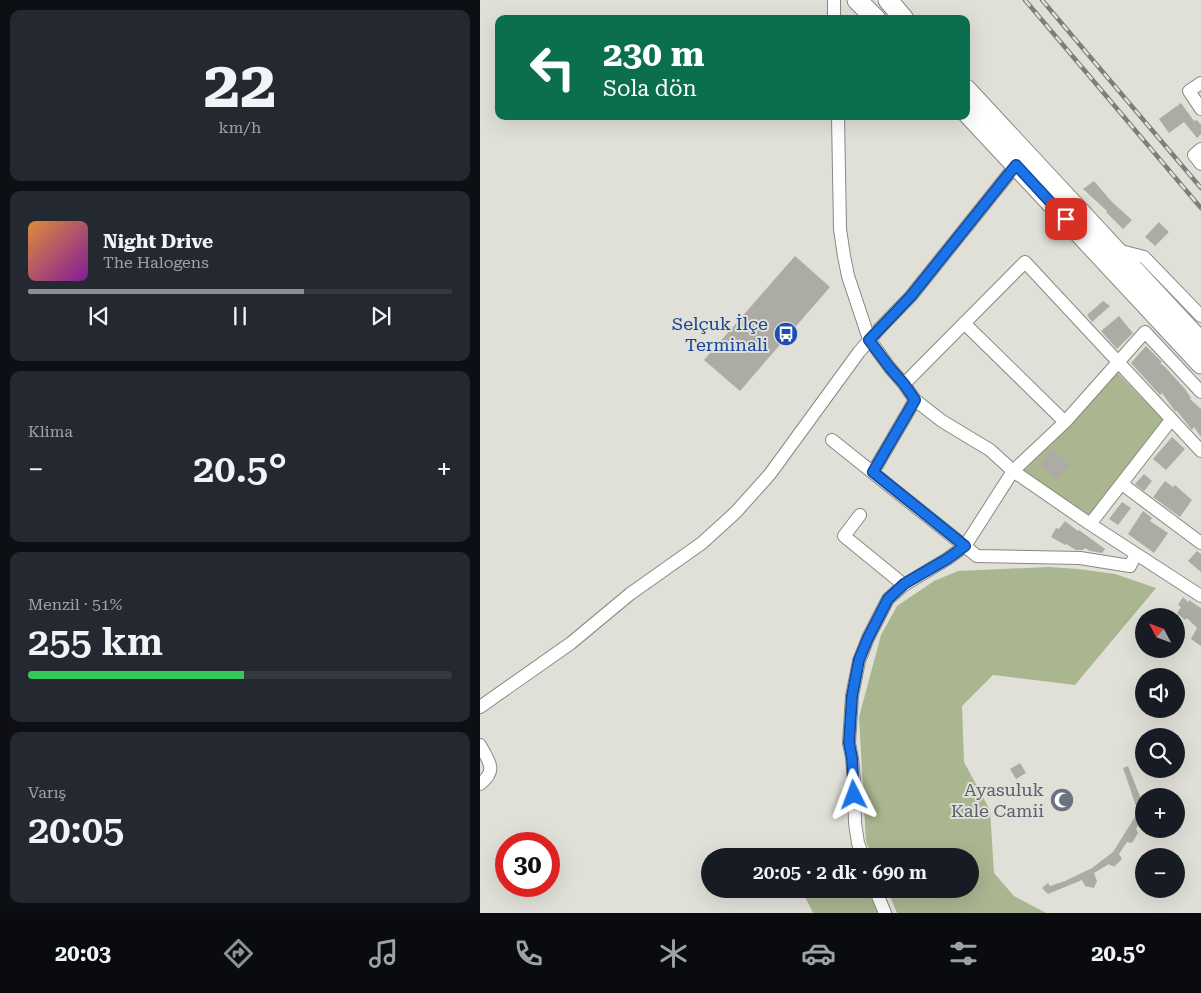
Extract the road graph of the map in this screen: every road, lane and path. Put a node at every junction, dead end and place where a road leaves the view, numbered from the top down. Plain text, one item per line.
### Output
1 (834, 0) edge
2 (857, 0) edge
3 (888, 0) edge
4 (834, 15) edge
5 (872, 15) edge
6 (901, 15) edge
7 (1201, 83) edge
8 (970, 93) edge
9 (1201, 109) edge
10 (970, 116) edge
11 (838, 120) edge
12 (1016, 165) junction
13 (1115, 249) junction
14 (1201, 316) edge
15 (964, 323) junction
16 (869, 340) junction
17 (1201, 342) edge
18 (1118, 363) junction
19 (1201, 364) edge
20 (904, 384) junction
21 (1201, 392) edge
22 (915, 400) junction
23 (1171, 420) junction
24 (1065, 422) junction
25 (832, 440) dead end
26 (1201, 451) edge
27 (1013, 471) junction
28 (873, 472) junction
29 (1122, 484) junction
30 (860, 515) dead end
31 (1090, 524) junction
32 (1201, 543) edge
33 (965, 546) junction
34 (1136, 554) junction
35 (904, 584) junction
36 (1201, 595) edge
37 (480, 708) edge
38 (480, 745) edge
39 (480, 784) edge
40 (860, 848) edge
41 (879, 898) edge
42 (885, 913) edge

1 - 4 street
2 - 5 highway
3 - 6 highway
7 - 9 street
8 - 13 highway
10 - 12 highway
11 - 16 street
12 - 16 street
12 - 19 highway
13 - 14 street
13 - 17 highway
15 - 18 street
15 - 20 street
15 - 24 street
16 - 20 street
16 - 37 street
18 - 21 street
18 - 23 street
18 - 24 street
20 - 22 street
22 - 27 street
22 - 28 street
23 - 26 street
23 - 29 street
24 - 27 street
25 - 28 street
27 - 31 street
27 - 33 street
28 - 33 street
29 - 31 street
29 - 32 street
30 - 35 street
31 - 34 street
33 - 34 street
33 - 35 street
34 - 36 street
35 - 40 street
38 - 39 street
41 - 42 street

